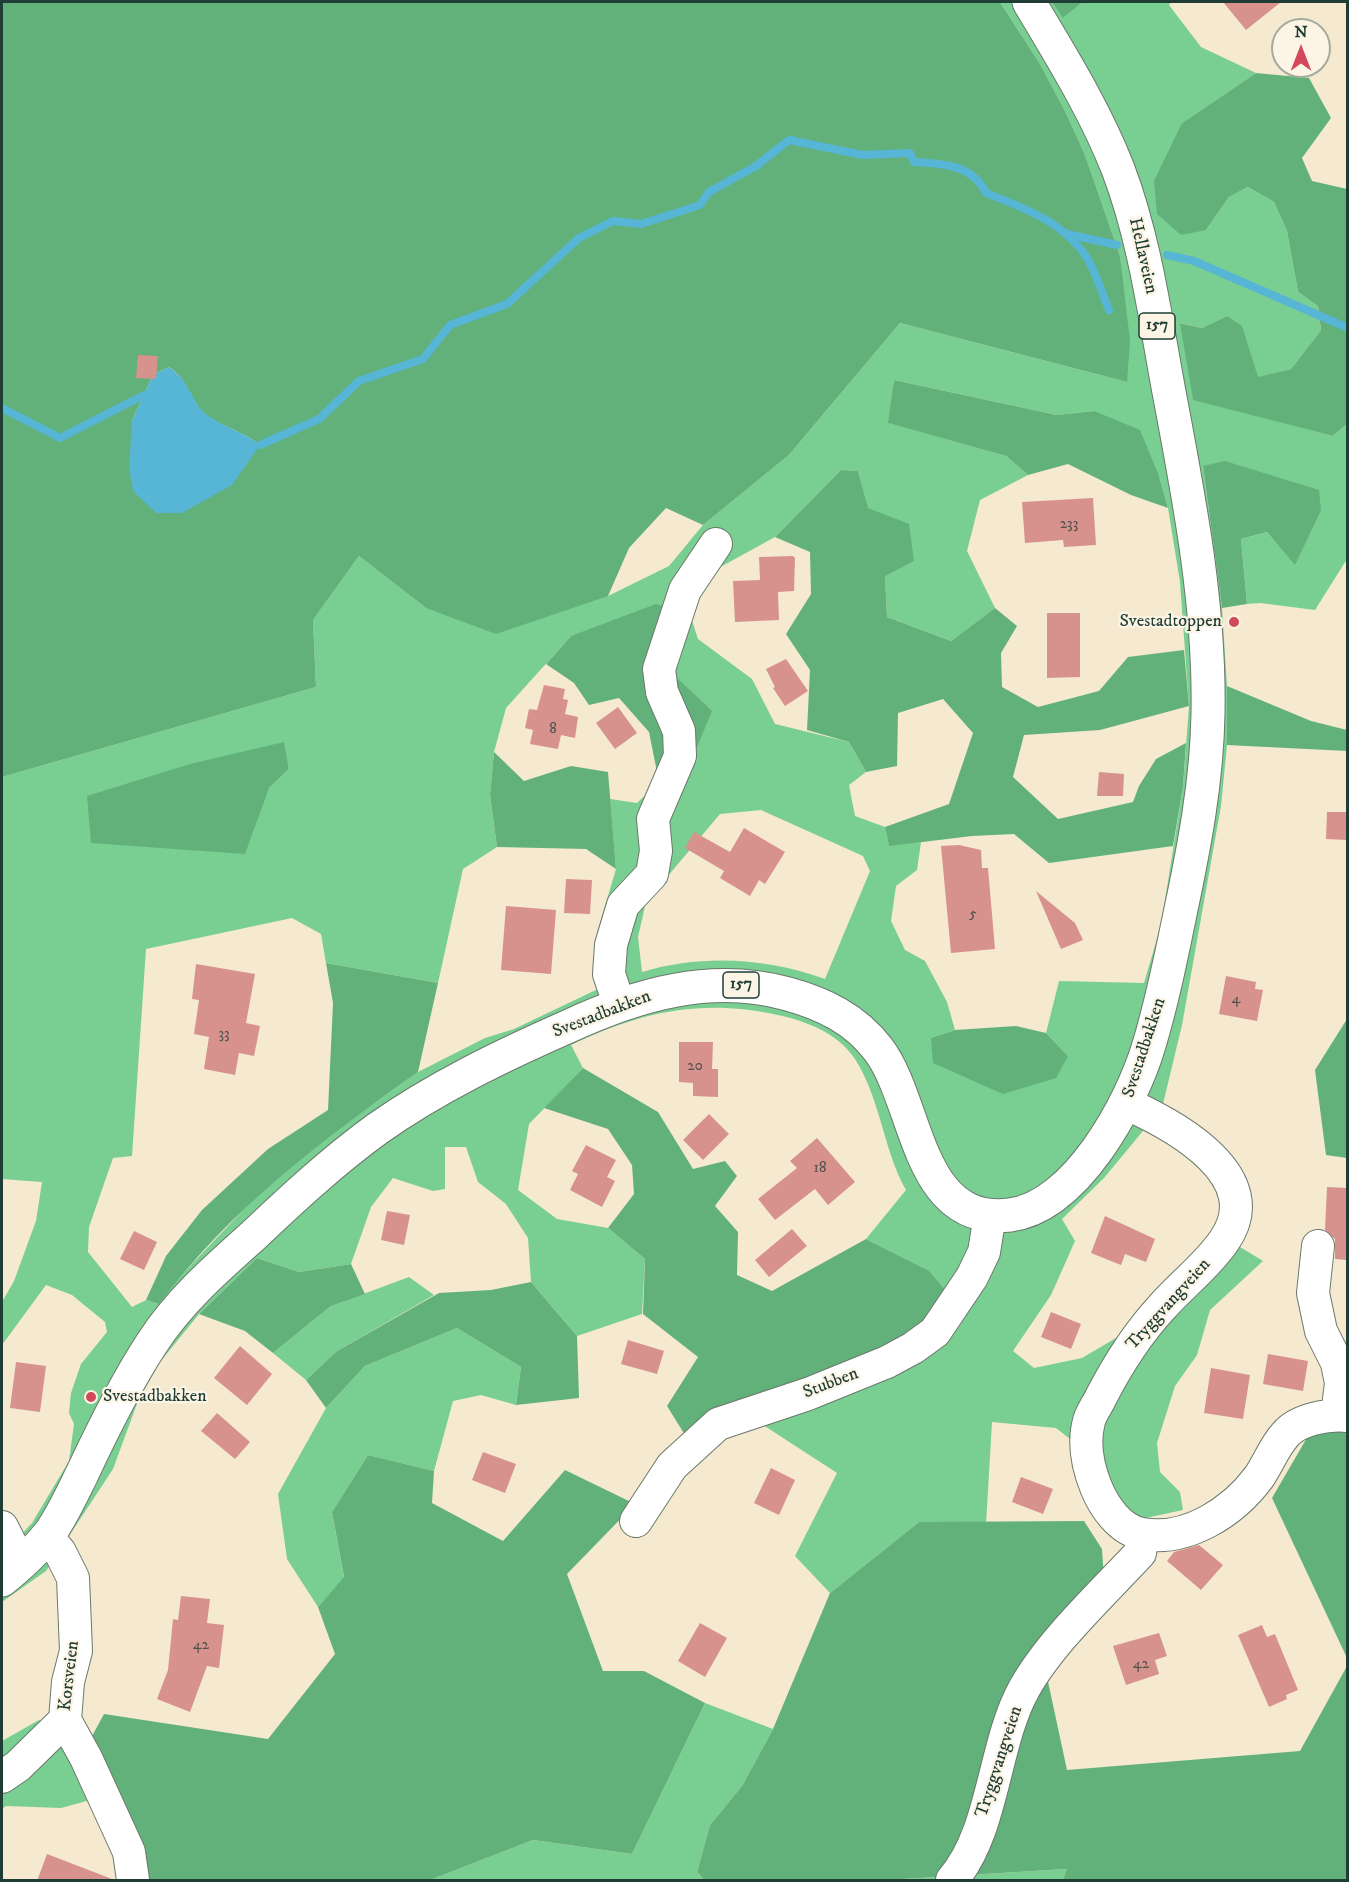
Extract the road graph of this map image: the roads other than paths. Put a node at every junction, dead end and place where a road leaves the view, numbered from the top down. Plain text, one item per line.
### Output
1 (1029, 2) edge
2 (716, 544) dead end
3 (1208, 674) joint
4 (619, 1004) junction
5 (1127, 1104) junction
6 (990, 1215) junction
7 (1318, 1246) dead end
8 (1342, 1415) edge
9 (636, 1521) dead end
10 (2, 1527) edge
11 (1143, 1534) junction
12 (46, 1537) junction
13 (11, 1572) edge
14 (65, 1720) junction
15 (2, 1777) edge
16 (957, 1879) edge
17 (133, 1881) edge

1 - 3 main road, Hellaveien / 157
2 - 4 street
3 - 5 main road, Svestadbakken / 157
4 - 6 main road, Svestadbakken / 157
4 - 12 main road, Svestadbakken / 157
5 - 6 main road, Svestadbakken / 157
5 - 11 street, Tryggvangveien
6 - 9 street, Stubben
7 - 8 street
8 - 11 street
10 - 13 street
11 - 16 street, Tryggvangveien
12 - 13 main road, Svestadbakken / 157
12 - 14 street, Korsveien
14 - 15 street
14 - 17 street, Korsveien

